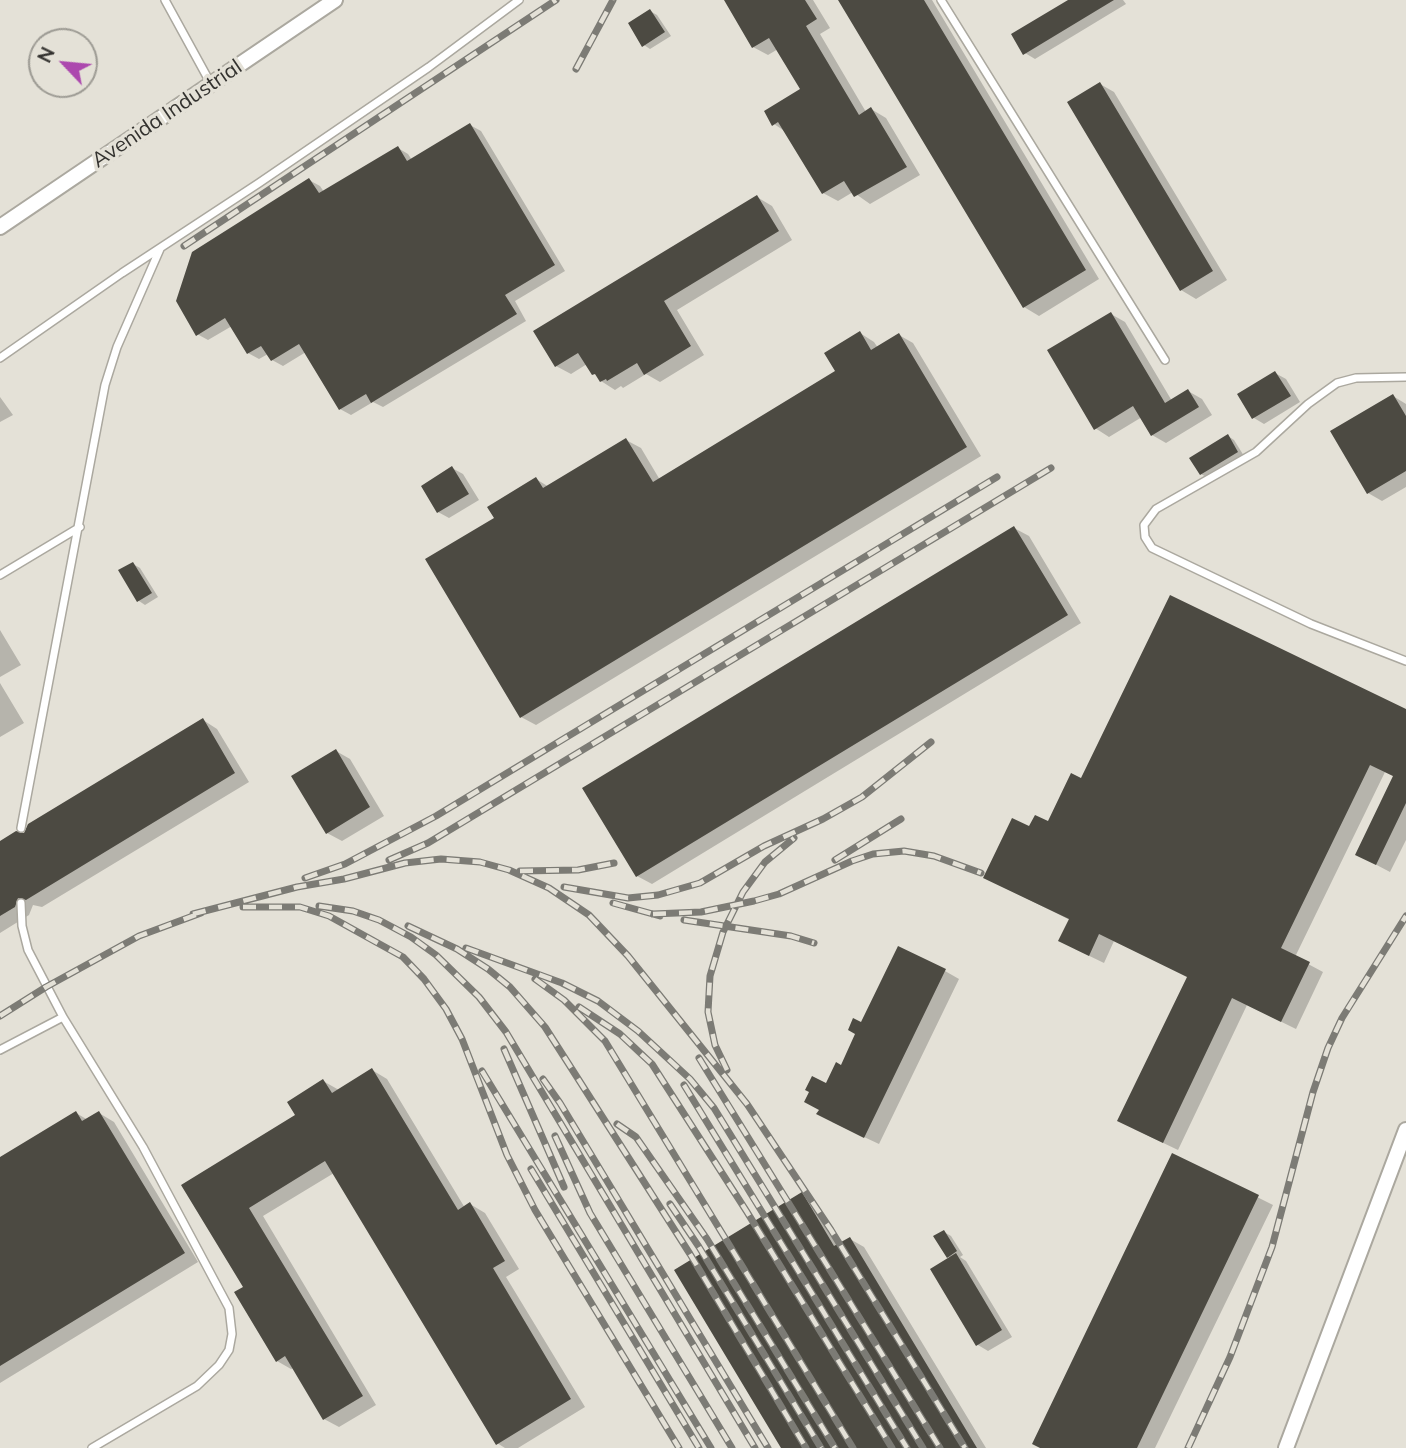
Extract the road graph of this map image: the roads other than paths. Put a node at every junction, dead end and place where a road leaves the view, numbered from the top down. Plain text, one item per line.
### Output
1 (165, 0) edge
2 (335, 0) edge
3 (519, 0) edge
4 (941, 0) edge
5 (211, 84) junction
6 (0, 227) edge
7 (160, 248) junction
8 (0, 358) edge
9 (1165, 360) dead end
10 (1406, 377) edge
11 (80, 527) junction
12 (0, 575) edge
13 (1406, 661) edge
14 (22, 828) dead end
15 (22, 903) dead end
16 (63, 1017) junction
17 (0, 1050) edge
18 (1406, 1130) edge
19 (92, 1448) edge
20 (1286, 1448) edge

1 - 5 lane
2 - 5 street, Avenida Industrial
3 - 7 lane
4 - 9 lane
5 - 6 street, Avenida Industrial
7 - 8 lane
7 - 11 lane
10 - 13 lane
11 - 12 lane
11 - 14 lane
15 - 16 lane
16 - 17 lane
16 - 19 lane
18 - 20 street

